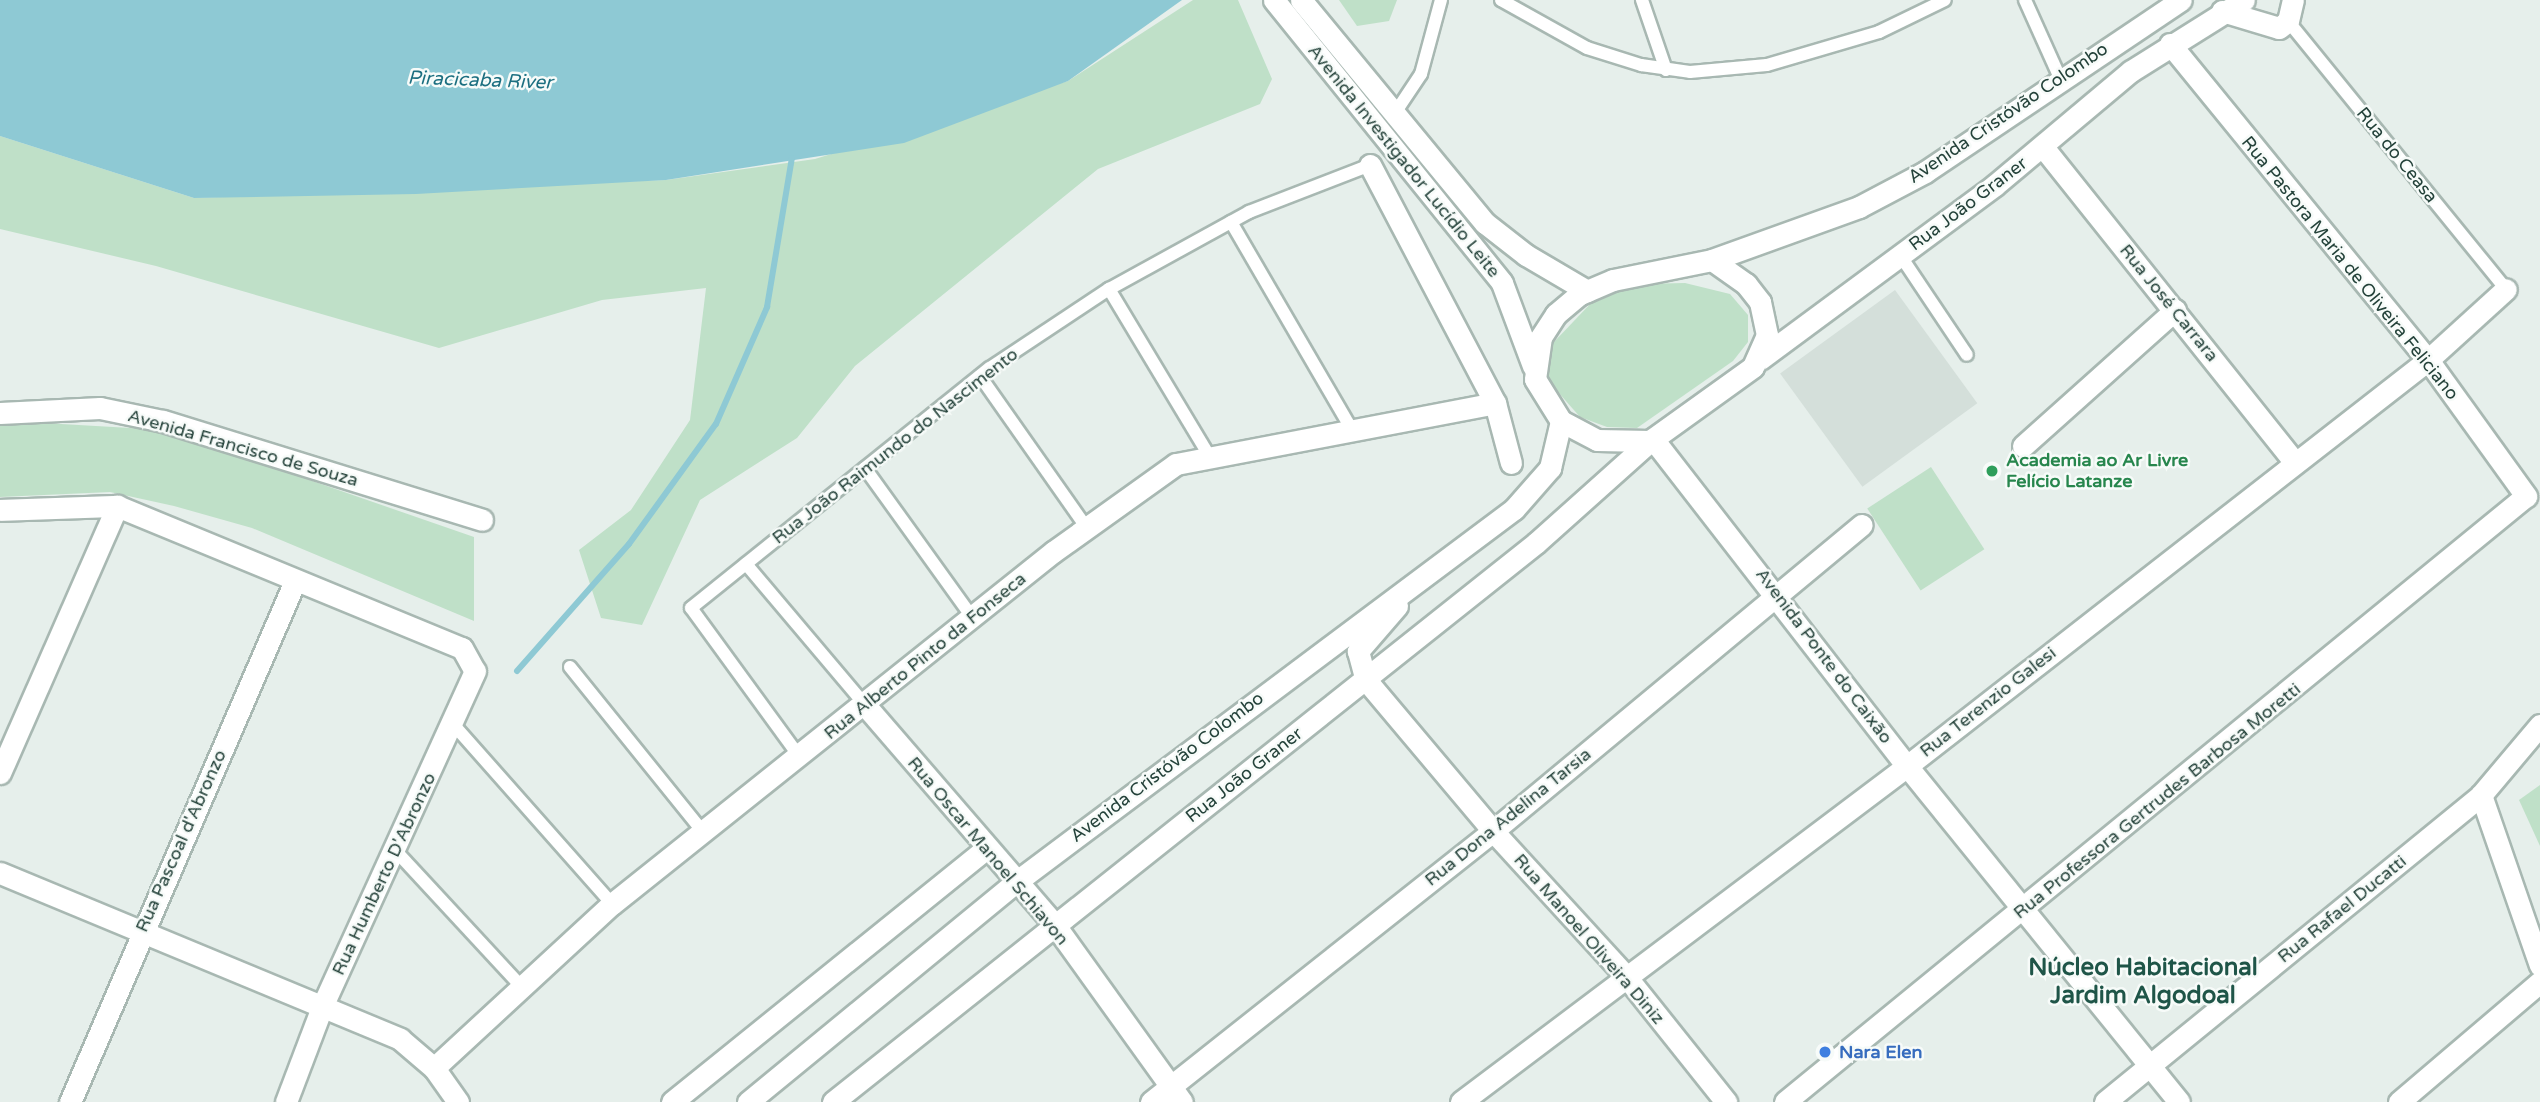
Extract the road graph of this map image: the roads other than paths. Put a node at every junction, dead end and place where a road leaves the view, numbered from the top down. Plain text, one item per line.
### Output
1 (1274, 0) edge
2 (1301, 0) edge
3 (1441, 0) edge
4 (1501, 0) edge
5 (1642, 0) edge
6 (1945, 0) edge
7 (2025, 0) edge
8 (2181, 0) edge
9 (2244, 0) edge
10 (2291, 10) edge
11 (2222, 11) junction
12 (2170, 44) junction
13 (1666, 70) junction
14 (2061, 80) junction
15 (1395, 113) junction
16 (2043, 147) junction
17 (1370, 165) joint
18 (1231, 222) junction
19 (1900, 255) junction
20 (1712, 260) junction
21 (1109, 289) junction
22 (2505, 289) joint
23 (1587, 291) junction
24 (2175, 310) junction
25 (1966, 355) dead end
26 (1760, 359) junction
27 (2428, 360) junction
28 (1535, 369) junction
29 (980, 376) junction
30 (1495, 403) junction
31 (0, 413) edge
32 (1561, 421) junction
33 (1354, 434) junction
34 (1651, 440) junction
35 (2023, 446) dead end
36 (1208, 454) junction
37 (2294, 461) junction
38 (1511, 463) dead end
39 (865, 468) junction
40 (2533, 499) edge
41 (117, 506) junction
42 (0, 510) edge
43 (482, 520) dead end
44 (1861, 525) dead end
45 (1087, 528) junction
46 (746, 564) junction
47 (1416, 580) junction
48 (295, 581) junction
49 (1780, 596) junction
50 (972, 617) junction
51 (570, 667) dead end
52 (1366, 680) junction
53 (865, 705) junction
54 (453, 724) junction
55 (2540, 725) edge
56 (799, 756) junction
57 (1907, 766) junction
58 (0, 773) edge
59 (2481, 795) junction
60 (1493, 831) junction
61 (703, 832) junction
62 (986, 849) junction
63 (395, 850) junction
64 (0, 873) edge
65 (1016, 882) junction
66 (612, 904) junction
67 (2025, 909) junction
68 (1054, 923) junction
69 (141, 934) junction
70 (2540, 965) edge
71 (1624, 974) junction
72 (2540, 982) edge
73 (522, 987) junction
74 (322, 1007) junction
75 (2151, 1065) junction
76 (434, 1068) junction
77 (1176, 1094) edge
78 (69, 1102) edge
79 (286, 1102) edge
80 (458, 1102) edge
81 (672, 1102) edge
82 (748, 1102) edge
83 (833, 1102) edge
84 (1151, 1102) edge
85 (1461, 1102) edge
86 (1726, 1102) edge
87 (1785, 1102) edge
88 (2105, 1102) edge
89 (2179, 1102) edge
90 (2399, 1102) edge

1 - 28 street, Avenida Investigador Lucídio Leite
2 - 15 street, Avenida Investigador Lucídio Leite
3 - 15 lane
4 - 13 lane
5 - 13 lane
6 - 13 lane
7 - 14 lane
8 - 14 street, Avenida Cristóvão Colombo
9 - 11 street
10 - 11 street
10 - 22 lane, Rua do Ceasa
11 - 12 street
12 - 16 street, Rua João Graner
12 - 27 street, Rua Pastora Maria de Oliveira Feliciano
14 - 20 street, Avenida Cristóvão Colombo
15 - 23 street, Avenida Investigador Lucídio Leite
16 - 19 street, Rua João Graner
16 - 24 street, Rua José Carrara
17 - 18 lane, Rua João Raimundo do Nascimento
17 - 30 street
18 - 21 lane, Rua João Raimundo do Nascimento
18 - 33 lane
19 - 25 lane
19 - 26 street, Rua João Graner
20 - 23 street
20 - 26 street
21 - 29 lane, Rua João Raimundo do Nascimento
21 - 36 lane
22 - 27 street, Rua Terenzio Galesi
23 - 28 street
24 - 35 street
24 - 37 street, Rua José Carrara
26 - 34 street
27 - 37 street, Rua Terenzio Galesi
27 - 40 street, Rua Pastora Maria de Oliveira Feliciano
28 - 32 street
29 - 39 lane, Rua João Raimundo do Nascimento
29 - 45 lane
30 - 33 street, Rua Alberto Pinto da Fonseca
30 - 38 street
31 - 43 street, Avenida Francisco de Souza
32 - 34 street
32 - 47 street, Avenida Cristóvão Colombo
33 - 36 street, Rua Alberto Pinto da Fonseca
34 - 49 street, Avenida Ponte do Caixão
34 - 52 street, Rua João Graner
36 - 45 street, Rua Alberto Pinto da Fonseca
37 - 57 street, Rua Terenzio Galesi
39 - 46 lane, Rua João Raimundo do Nascimento
39 - 50 lane
40 - 67 street, Rua Professora Gertrudes Barbosa Moretti
41 - 42 street
41 - 48 street
41 - 58 street
44 - 49 street, Rua Dona Adelina Tarsia
45 - 50 street, Rua Alberto Pinto da Fonseca
46 - 53 lane
46 - 56 lane, Rua João Raimundo do Nascimento
47 - 52 street
47 - 65 street, Avenida Cristóvão Colombo
48 - 54 street, Rua Humberto D'Abronzo
48 - 69 street, Rua Pascoal d'Abronzo
49 - 57 street, Avenida Ponte do Caixão
49 - 60 street, Rua Dona Adelina Tarsia
50 - 53 street, Rua Alberto Pinto da Fonseca
51 - 61 lane
52 - 60 street, Rua Manoel Oliveira Diniz
52 - 68 street, Rua João Graner
53 - 56 street, Rua Alberto Pinto da Fonseca
53 - 62 street, Rua Oscar Manoel Schiavon
54 - 63 street, Rua Humberto D'Abronzo
54 - 66 lane
55 - 59 street, Rua Rafael Ducatti
56 - 61 street, Rua Alberto Pinto da Fonseca
57 - 67 street, Avenida Ponte do Caixão
57 - 71 street, Rua Terenzio Galesi
59 - 70 street
59 - 75 street, Rua Rafael Ducatti
60 - 71 street, Rua Manoel Oliveira Diniz
60 - 77 street, Rua Dona Adelina Tarsia
61 - 66 street, Rua Alberto Pinto da Fonseca
62 - 65 street, Rua Oscar Manoel Schiavon
62 - 81 street
63 - 73 lane
63 - 74 street, Rua Humberto D'Abronzo
64 - 69 street
65 - 68 street, Rua Oscar Manoel Schiavon
65 - 82 street, Avenida Cristóvão Colombo
66 - 73 street, Rua Alberto Pinto da Fonseca
67 - 75 street, Avenida Ponte do Caixão
67 - 87 street, Rua Professora Gertrudes Barbosa Moretti
68 - 77 street, Rua Oscar Manoel Schiavon
68 - 83 street, Rua João Graner
69 - 74 street
69 - 78 street, Rua Pascoal d'Abronzo
71 - 85 street, Rua Terenzio Galesi
71 - 86 street, Rua Manoel Oliveira Diniz
72 - 90 street
73 - 76 street, Rua Alberto Pinto da Fonseca
74 - 76 street
74 - 79 street, Rua Humberto D'Abronzo
75 - 88 street, Rua Rafael Ducatti
75 - 89 street, Avenida Ponte do Caixão
76 - 80 street
77 - 84 street, Rua Dona Adelina Tarsia

